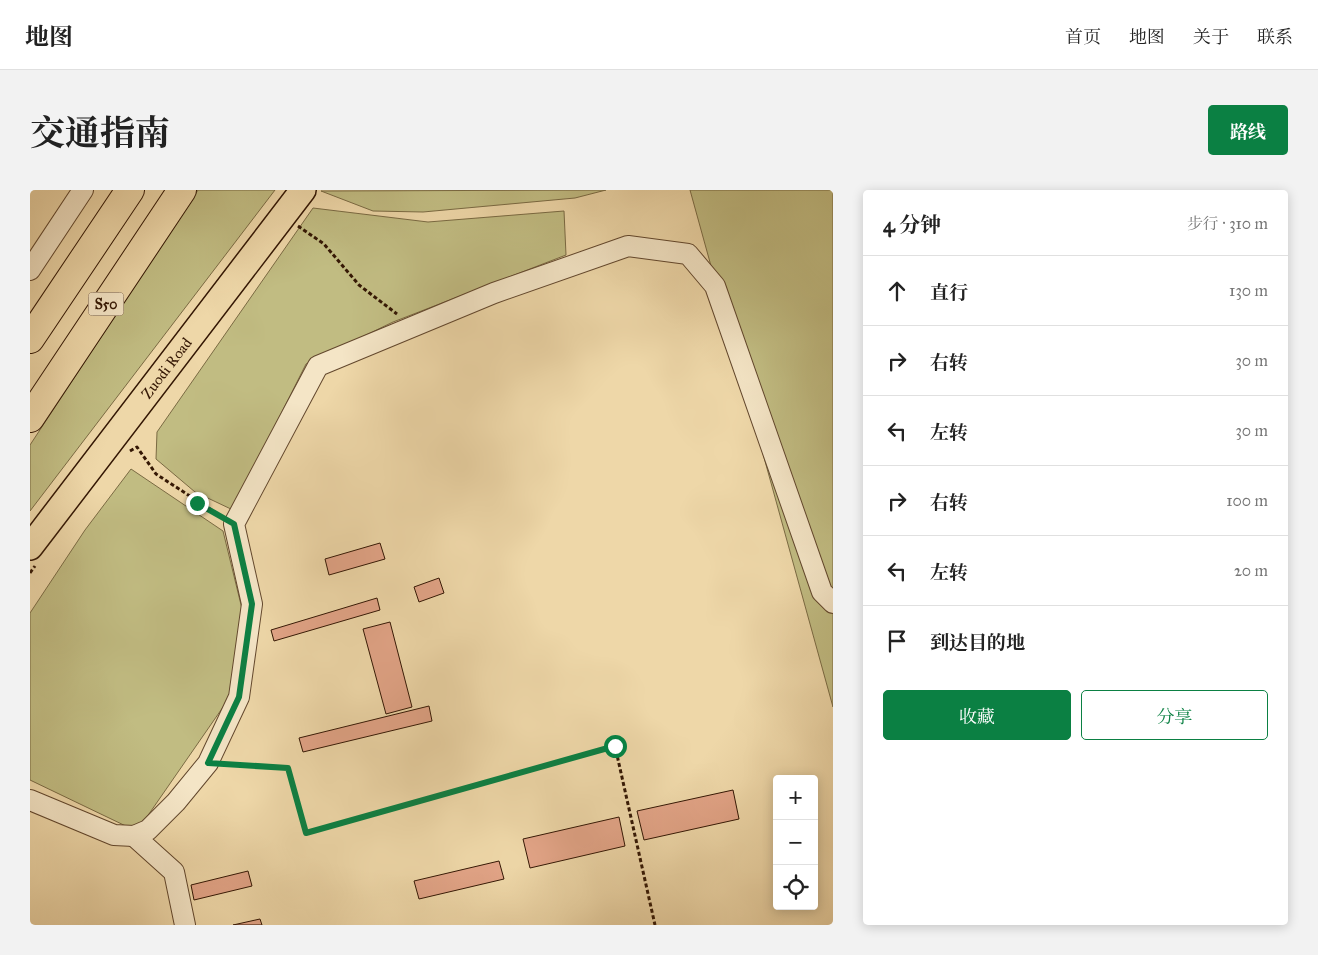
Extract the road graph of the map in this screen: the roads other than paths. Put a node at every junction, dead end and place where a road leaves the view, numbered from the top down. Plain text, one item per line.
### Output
1 (83, 190) edge
2 (130, 190) edge
3 (182, 190) edge
4 (303, 190) edge
5 (30, 270) edge
6 (30, 339) edge
7 (30, 418) edge
8 (30, 547) edge
9 (833, 604) edge
10 (30, 800) edge
11 (134, 836) junction
12 (185, 925) edge

1 - 5 street
2 - 6 highway
3 - 7 highway, S50
4 - 8 main road, Zuodi Road
9 - 11 street
10 - 11 street
11 - 12 street

